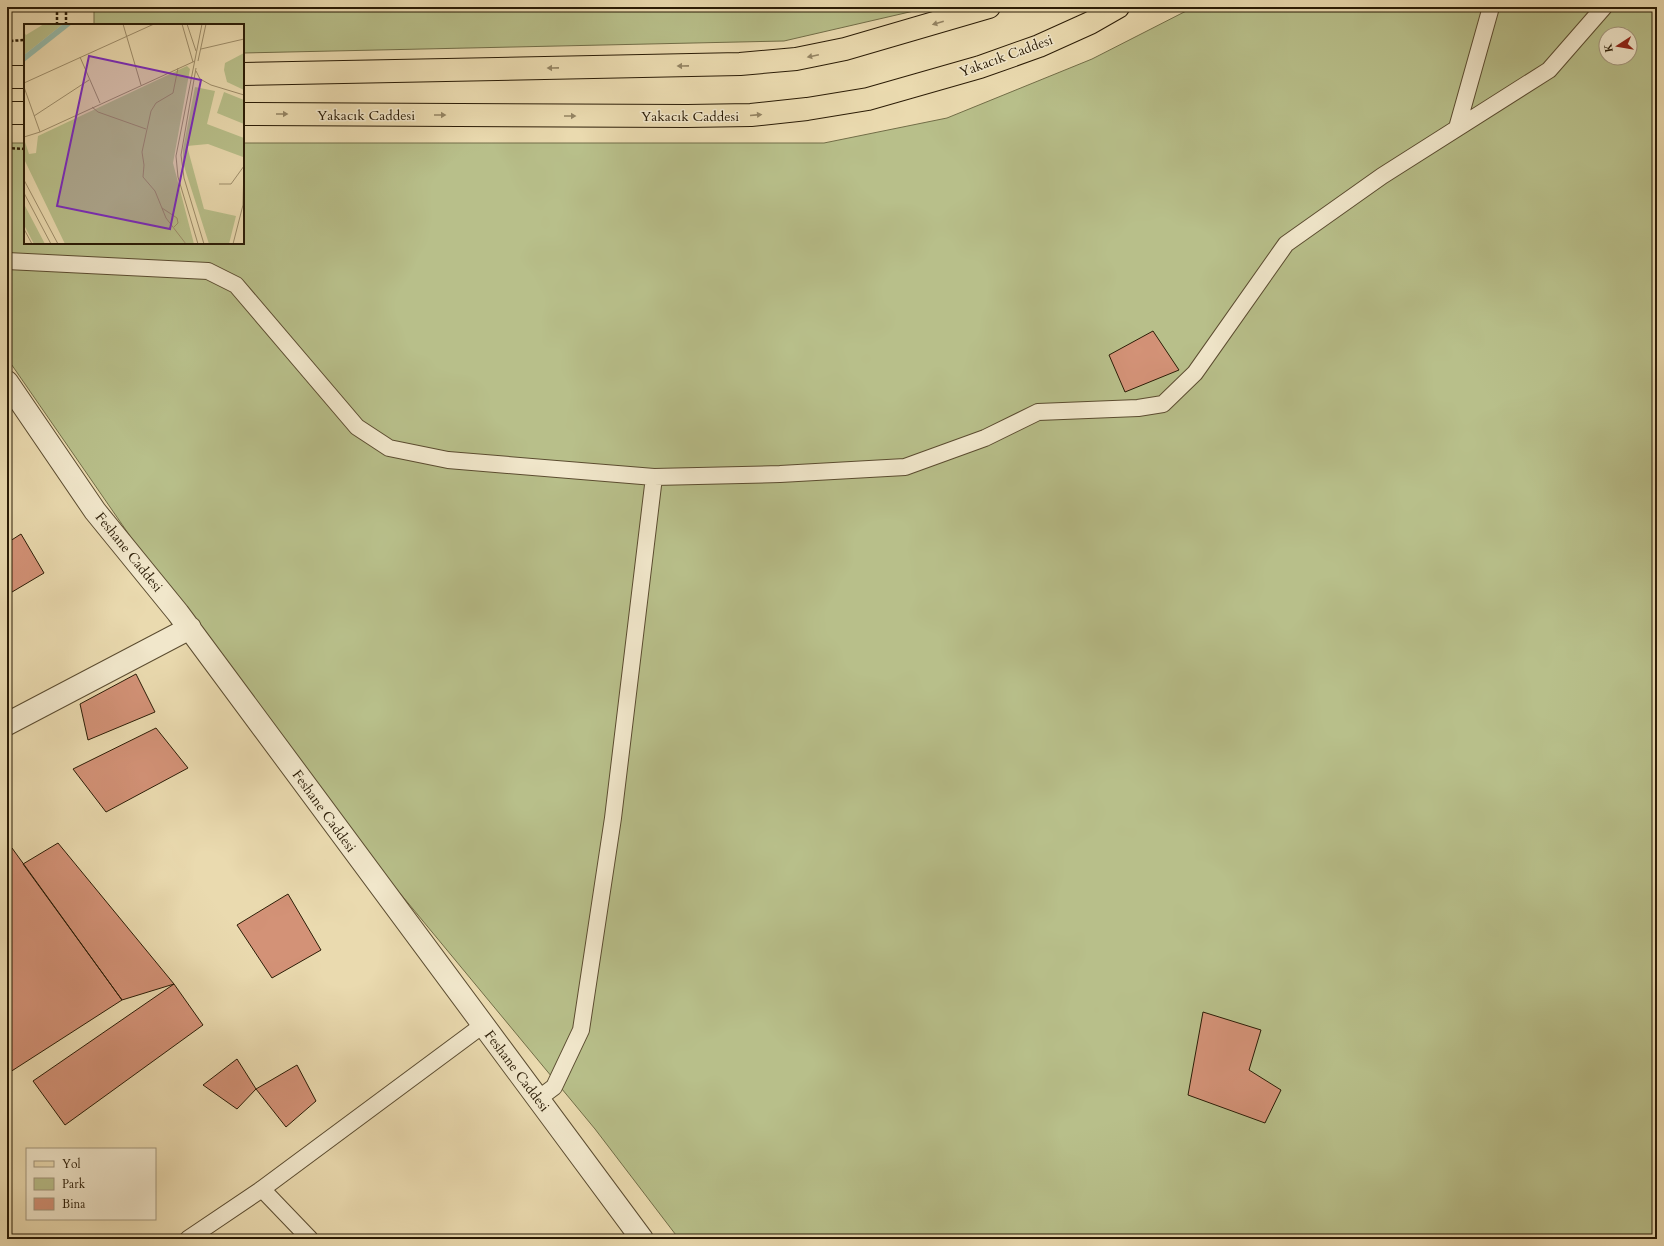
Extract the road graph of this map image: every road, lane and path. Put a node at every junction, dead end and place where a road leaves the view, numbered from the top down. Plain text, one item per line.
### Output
1 (56, 7) edge
2 (66, 7) edge
3 (989, 7) edge
4 (1118, 7) edge
5 (1491, 7) edge
6 (1604, 7) edge
7 (57, 24) edge
8 (66, 24) edge
9 (7, 38) edge
10 (24, 40) edge
11 (244, 74) edge
12 (7, 77) edge
13 (24, 77) edge
14 (7, 113) edge
15 (24, 113) edge
16 (244, 114) edge
17 (1457, 128) junction
18 (7, 148) edge
19 (24, 149) edge
20 (7, 261) edge
21 (7, 382) edge
22 (654, 477) junction
23 (190, 628) junction
24 (7, 724) edge
25 (483, 1025) junction
26 (538, 1099) junction
27 (262, 1189) junction
28 (188, 1239) edge
29 (310, 1239) edge
30 (642, 1239) edge

1 - 7 path
2 - 8 path
3 -> 11 main road
16 -> 4 main road, Yakacık Caddesi
5 - 17 lane
6 - 17 lane
9 - 10 path
12 - 13 main road
14 - 15 main road
17 - 22 lane
18 - 19 path
20 - 22 lane
21 - 23 street, Feshane Caddesi
22 - 26 lane
23 - 24 street
23 - 25 street, Feshane Caddesi
25 - 26 street, Feshane Caddesi
25 - 27 lane
26 - 30 street, Feshane Caddesi
27 - 28 lane
27 - 29 lane

